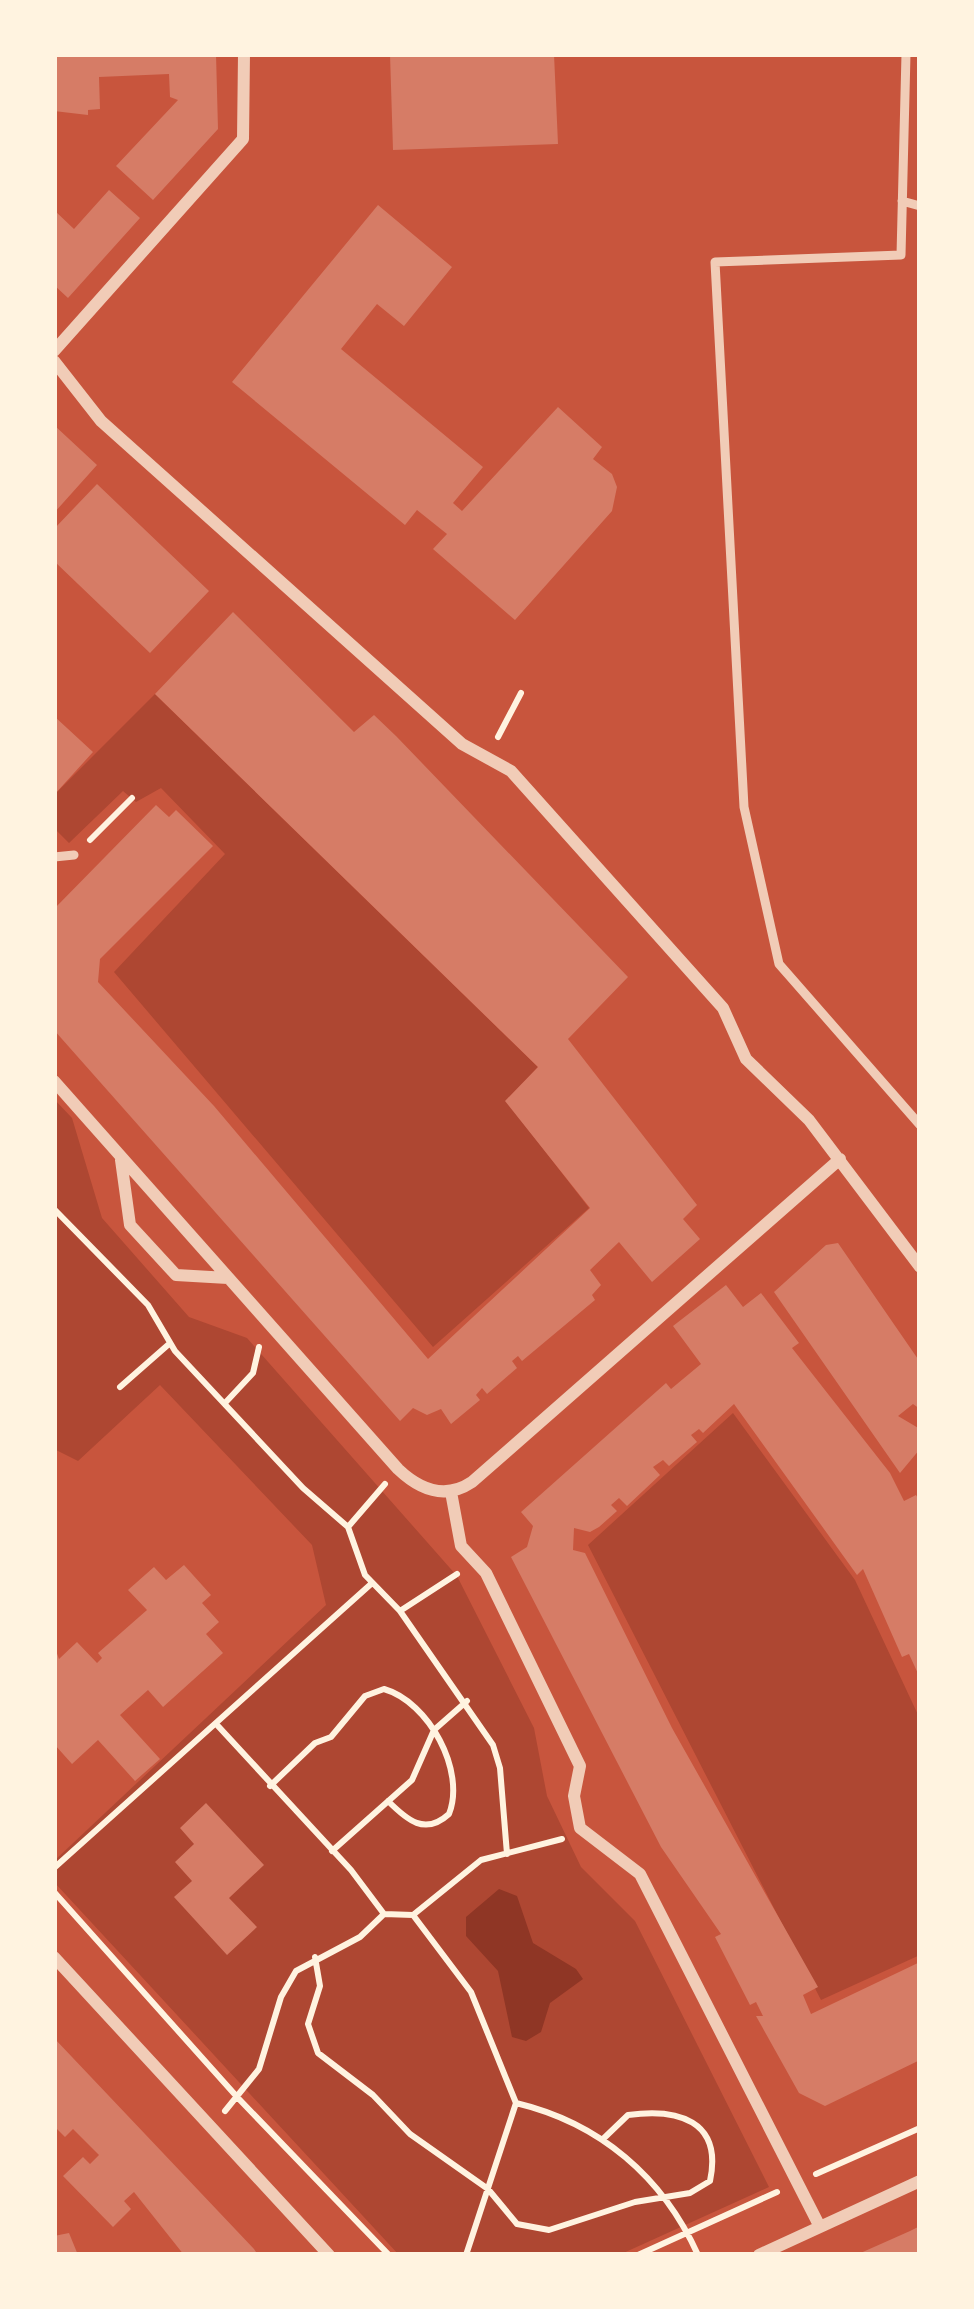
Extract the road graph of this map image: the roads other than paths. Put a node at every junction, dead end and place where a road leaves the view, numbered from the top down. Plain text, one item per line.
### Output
1 (244, 54) edge
2 (906, 54) edge
3 (902, 201) junction
4 (920, 206) edge
5 (54, 351) edge
6 (54, 361) edge
7 (74, 855) road end
8 (54, 857) edge
9 (54, 1081) edge
10 (920, 1125) edge
11 (120, 1158) junction
12 (840, 1159) junction
13 (920, 1267) edge
14 (228, 1278) junction
15 (451, 1492) junction
16 (54, 1958) edge
17 (920, 2181) edge
18 (819, 2225) junction
19 (329, 2255) edge
20 (759, 2255) edge

1 - 5 street
2 - 3 lane
3 - 4 lane
3 - 10 lane
6 - 12 street
7 - 8 lane
9 - 11 street
11 - 14 street
11 - 14 street
12 - 13 street
12 - 15 street
14 - 15 street
15 - 18 street
16 - 19 street
17 - 18 street
18 - 20 street

